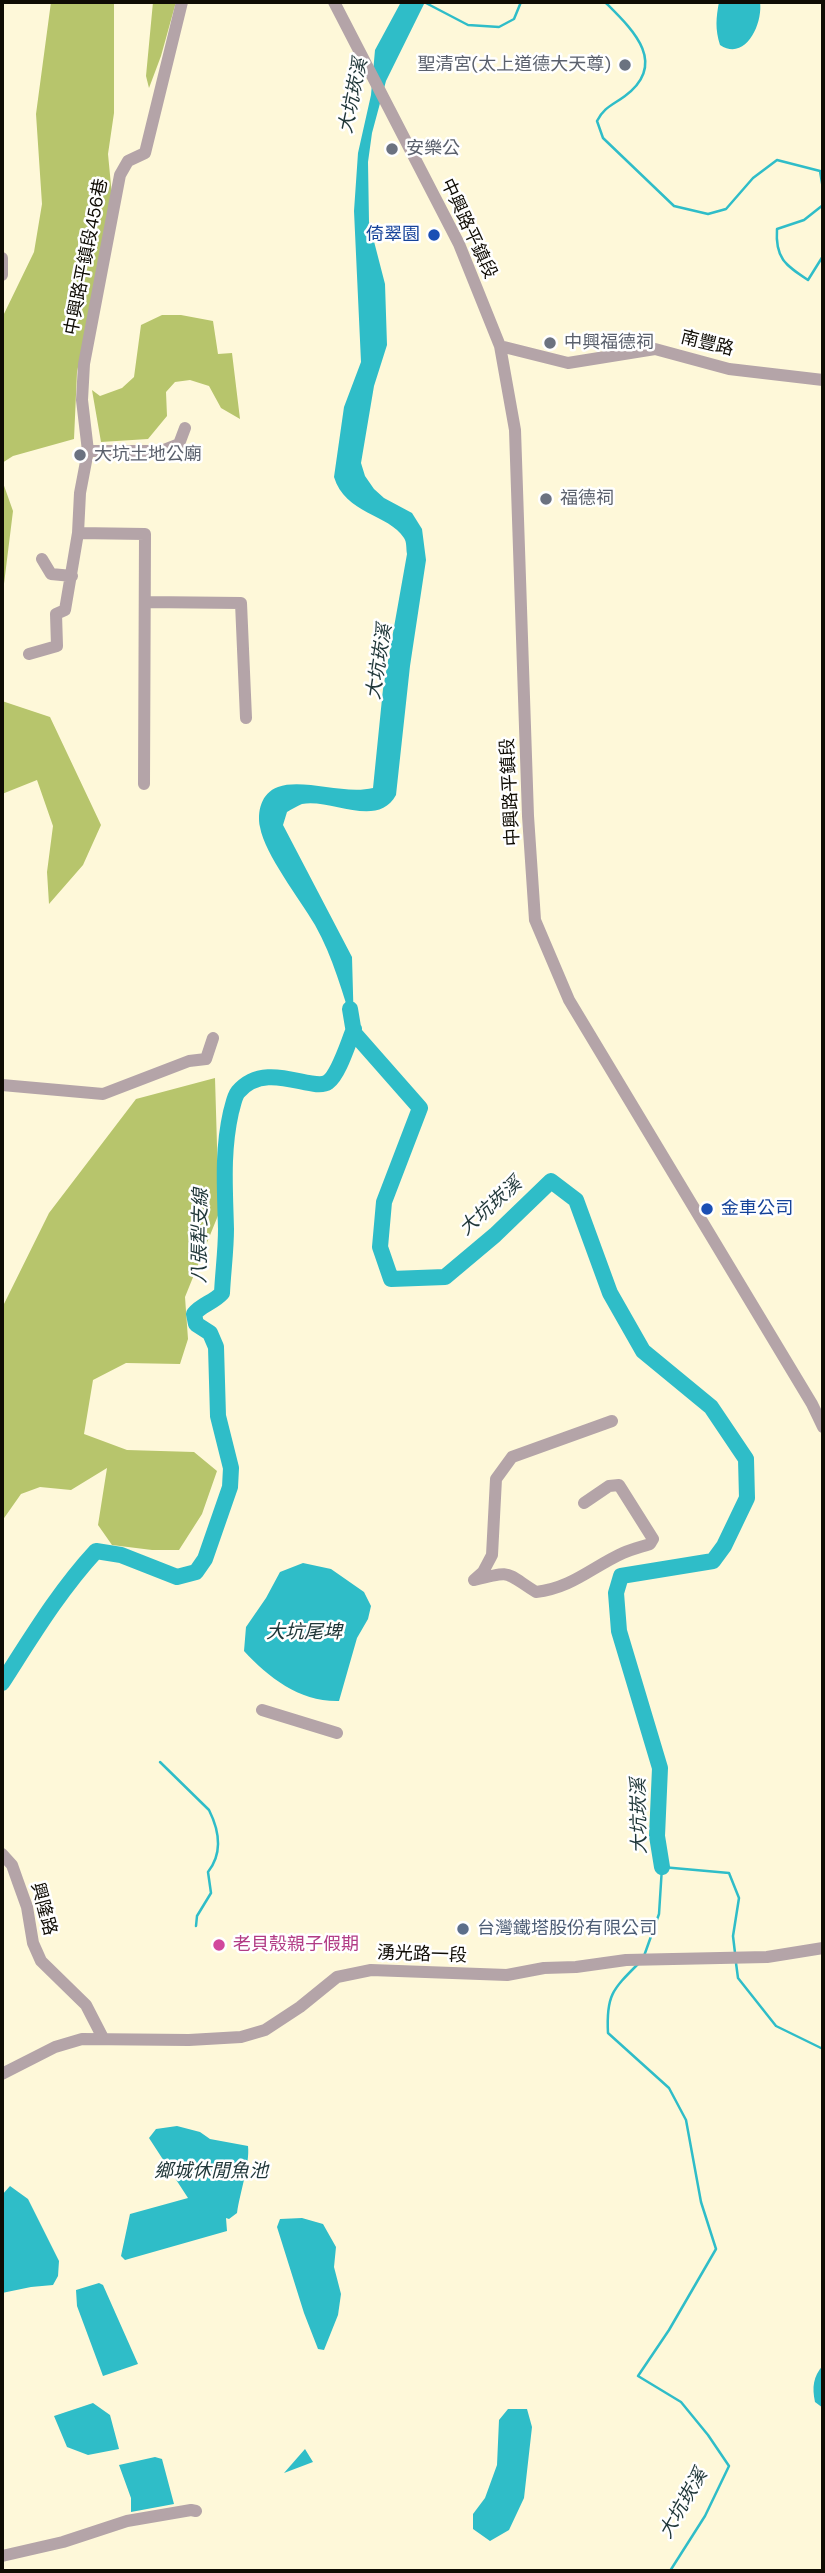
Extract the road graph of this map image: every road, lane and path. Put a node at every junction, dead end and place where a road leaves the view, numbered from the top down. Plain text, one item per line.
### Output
1 (182, 2) edge
2 (334, 2) edge
3 (2, 258) edge
4 (2, 275) edge
5 (500, 346) junction
6 (823, 380) edge
7 (185, 428) dead end
8 (88, 451) junction
9 (78, 533) junction
10 (42, 559) dead end
11 (72, 576) junction
12 (146, 601) junction
13 (29, 654) dead end
14 (246, 718) dead end
15 (144, 784) dead end
16 (213, 1038) dead end
17 (2, 1085) edge
18 (612, 1421) dead end
19 (823, 1427) edge
20 (584, 1503) dead end
21 (262, 1710) dead end
22 (337, 1733) dead end
23 (2, 1854) edge
24 (823, 1948) edge
25 (103, 2038) junction
26 (2, 2074) edge
27 (196, 2511) dead end
28 (2, 2556) edge

1 - 8 street, 中興路平鎮段456巷
2 - 5 street, 中興路平鎮段
3 - 4 street
5 - 6 street, 南豐路
5 - 19 street, 中興路平鎮段
7 - 8 street
8 - 9 street, 中興路平鎮段456巷
9 - 11 street, 中興路平鎮段456巷
9 - 12 street
10 - 11 street
11 - 13 street, 中興路平鎮段456巷
12 - 14 street
12 - 15 street
16 - 17 street
18 - 20 street
21 - 22 street
23 - 25 street, 興隆路
24 - 25 street, 湧光路一段
25 - 26 street, 湧光路一段
27 - 28 street

